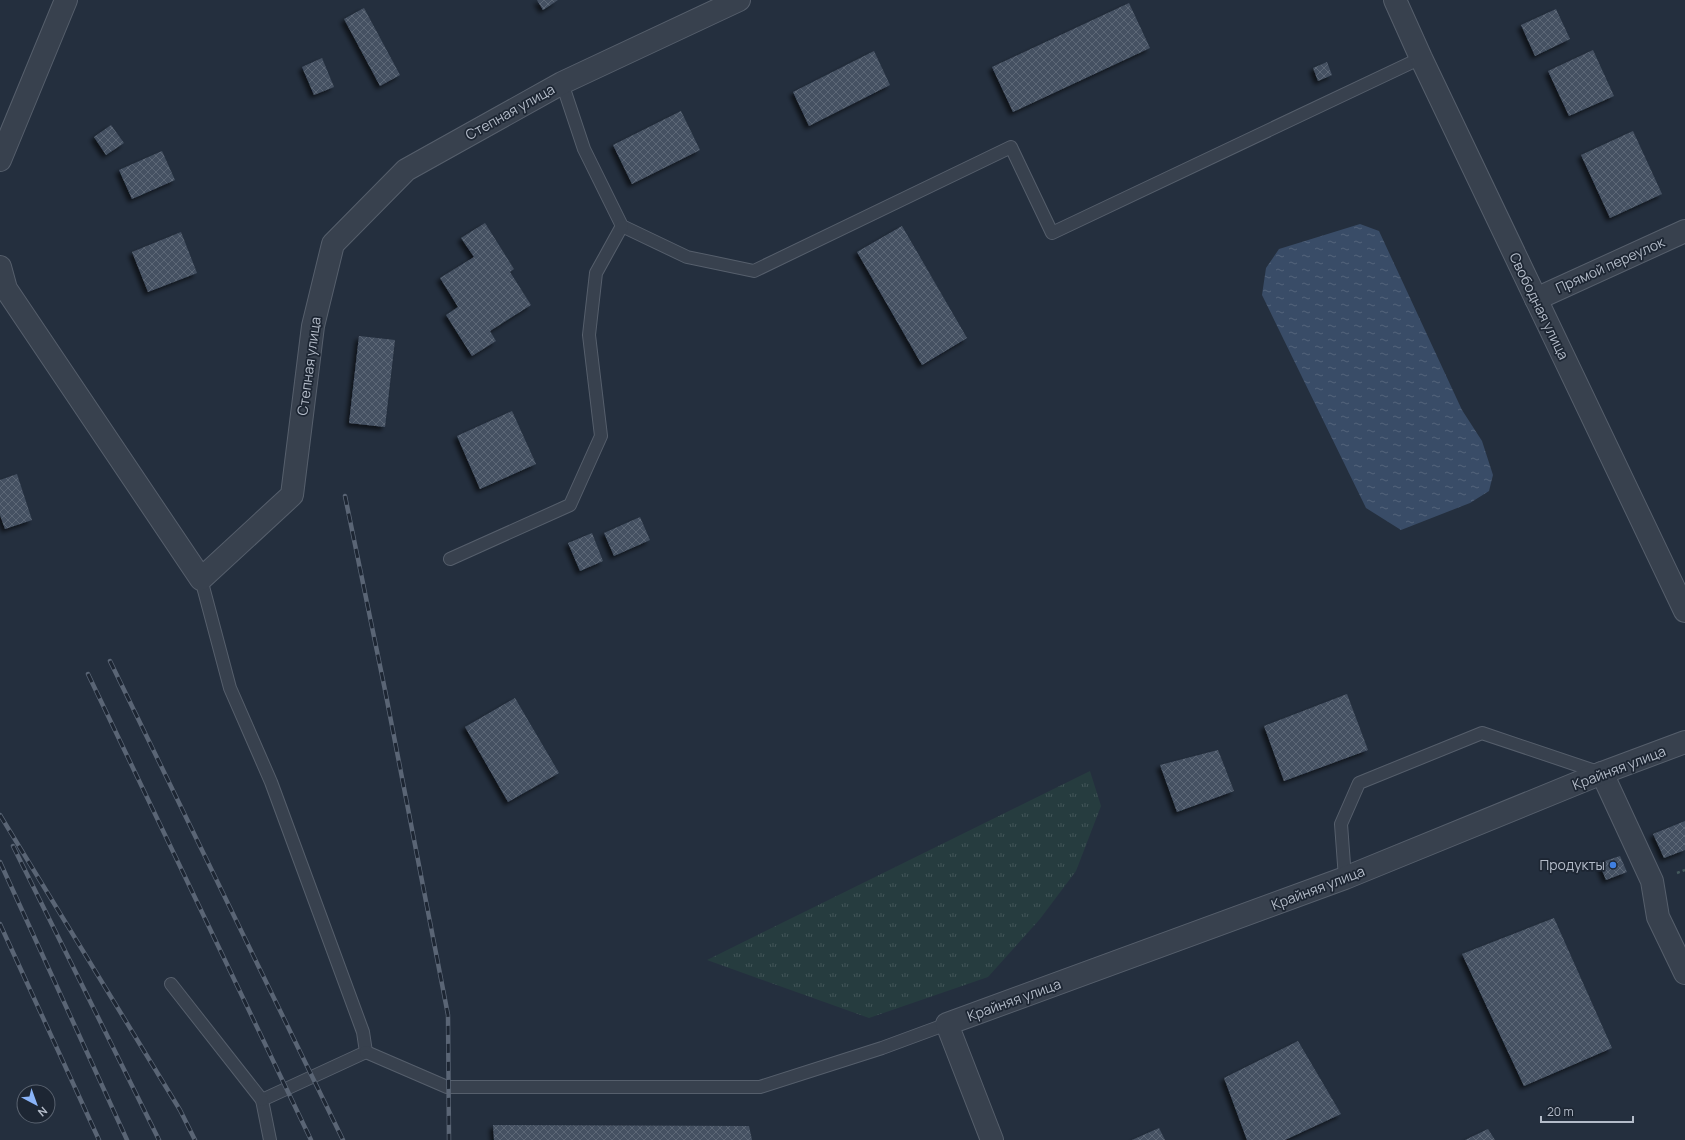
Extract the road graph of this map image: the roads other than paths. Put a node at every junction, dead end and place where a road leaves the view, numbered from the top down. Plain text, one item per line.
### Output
1 (66, 0) edge
2 (739, 0) edge
3 (1395, 0) edge
4 (1421, 58) junction
5 (562, 83) junction
6 (0, 160) edge
7 (622, 226) junction
8 (1685, 231) edge
9 (0, 268) edge
10 (3, 290) edge
11 (1536, 299) junction
12 (450, 559) dead end
13 (201, 579) junction
14 (1685, 611) edge
15 (1685, 742) edge
16 (1602, 773) junction
17 (1345, 878) junction
18 (1685, 973) edge
19 (171, 984) dead end
20 (947, 1024) junction
21 (366, 1052) junction
22 (262, 1100) junction
23 (270, 1140) edge
24 (992, 1140) edge

1 - 6 street
2 - 5 street, Степная улица
3 - 4 street, Свободная улица
4 - 7 lane
4 - 11 street, Свободная улица
5 - 7 lane
5 - 13 street, Степная улица
7 - 12 lane
8 - 11 street, Прямой переулок
9 - 10 street
10 - 13 street
11 - 14 street, Свободная улица
13 - 21 lane
15 - 16 street, Крайняя улица
16 - 17 street, Крайняя улица
16 - 17 lane
16 - 18 street
17 - 20 street, Крайняя улица
19 - 22 lane
20 - 21 lane
20 - 24 street
21 - 22 lane
22 - 23 lane

